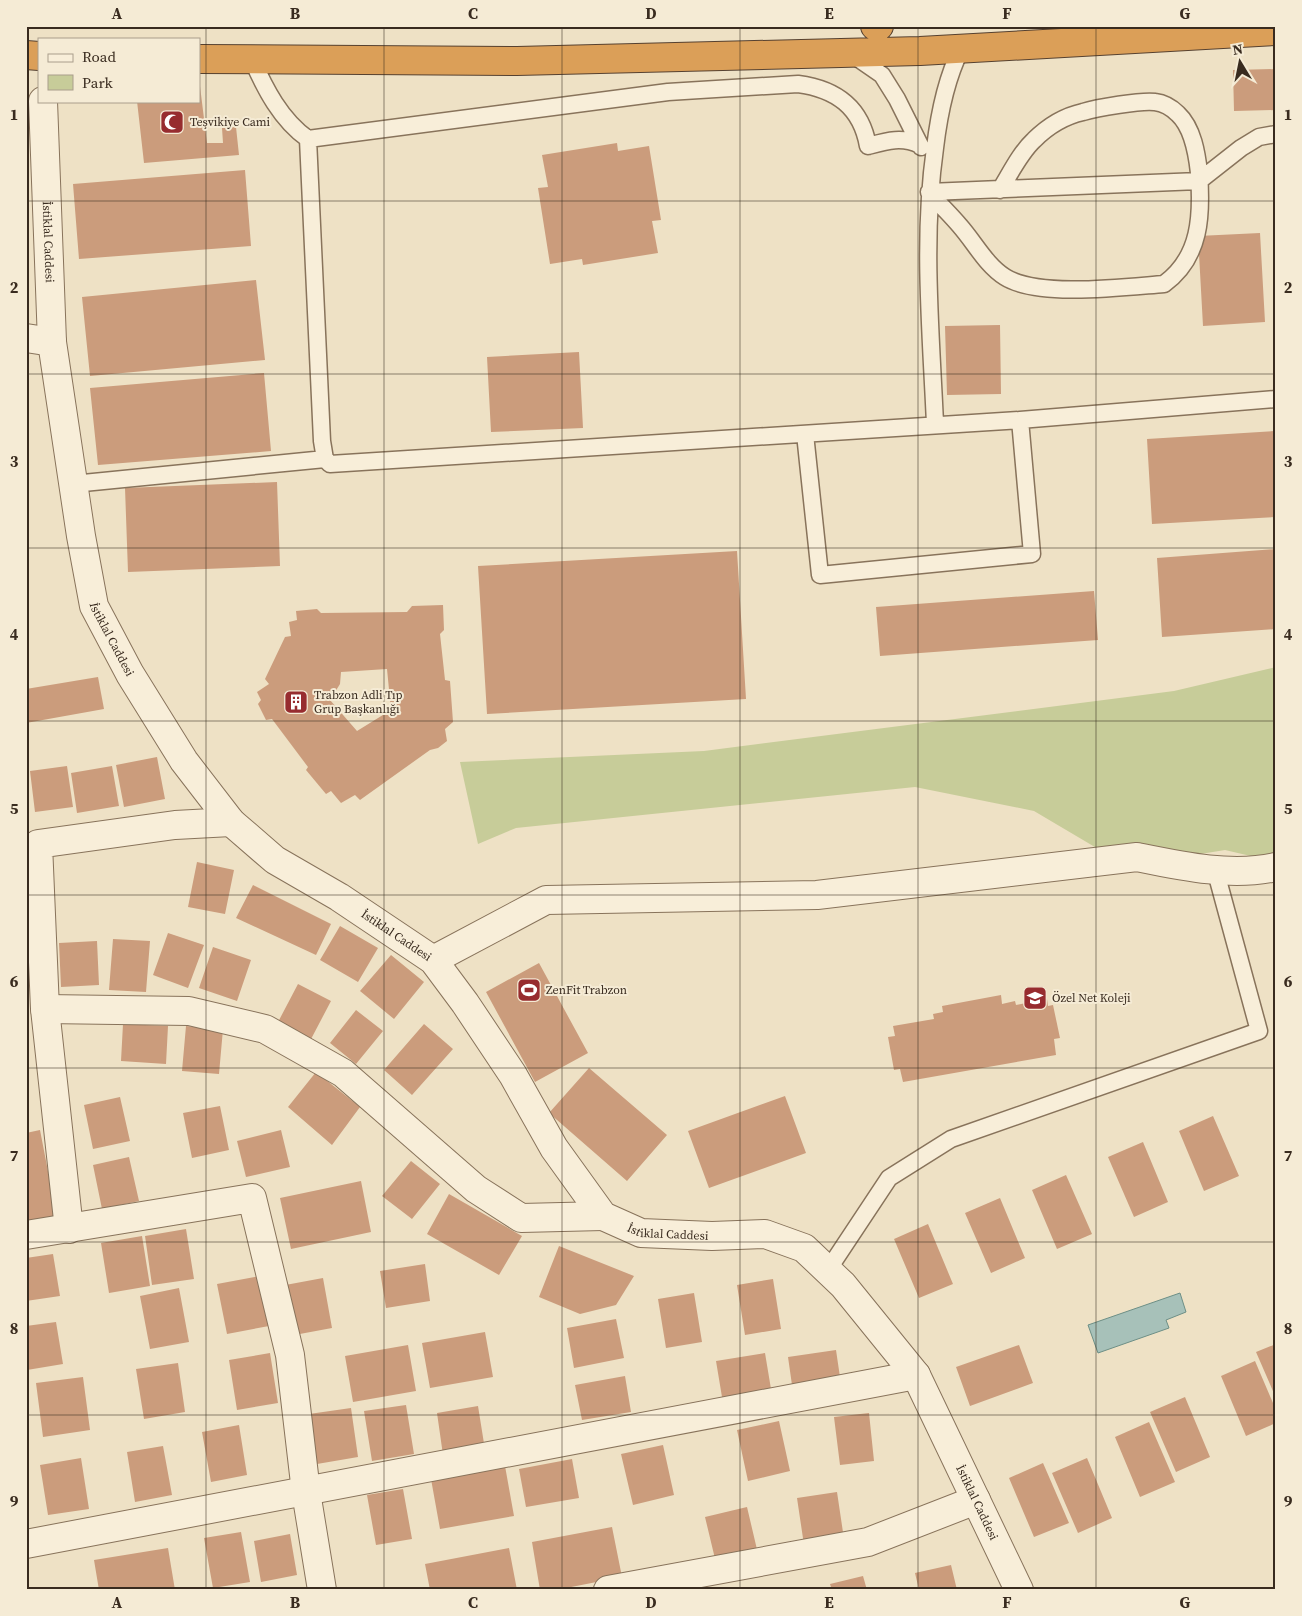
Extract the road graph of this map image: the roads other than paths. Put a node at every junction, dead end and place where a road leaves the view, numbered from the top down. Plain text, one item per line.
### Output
1 (874, 26) edge
2 (879, 26) edge
3 (1276, 31) edge
4 (961, 49) junction
5 (849, 53) junction
6 (200, 59) edge
7 (252, 59) junction
8 (43, 102) edge
9 (1276, 134) edge
10 (308, 139) junction
11 (920, 145) junction
12 (932, 169) junction
13 (1199, 180) junction
14 (1000, 190) junction
15 (929, 192) junction
16 (39, 340) edge
17 (1276, 399) edge
18 (1020, 420) junction
19 (935, 424) junction
20 (805, 434) junction
21 (325, 459) junction
22 (73, 484) junction
23 (231, 822) junction
24 (1276, 867) edge
25 (1215, 869) junction
26 (433, 960) junction
27 (46, 1009) junction
28 (603, 1216) junction
29 (69, 1228) junction
30 (26, 1235) edge
31 (828, 1270) junction
32 (916, 1375) junction
33 (306, 1492) junction
34 (976, 1500) junction
35 (26, 1544) edge
36 (322, 1590) edge
37 (608, 1590) edge
38 (1019, 1590) edge

1 - 2 highway
3 - 4 highway
4 - 5 highway
4 - 12 lane
5 - 7 highway
5 - 11 lane
6 - 7 highway
7 - 10 lane
8 - 16 street, İstiklal Caddesi
9 - 13 lane
10 - 11 lane
10 - 21 lane
11 - 12 lane
12 - 15 lane
13 - 14 lane
13 - 14 lane
13 - 15 lane
14 - 15 lane
15 - 19 lane
16 - 22 street, İstiklal Caddesi
17 - 18 lane
18 - 19 lane
18 - 20 lane
19 - 20 lane
20 - 21 lane
21 - 22 lane
22 - 23 street, İstiklal Caddesi
23 - 26 street, İstiklal Caddesi
23 - 27 street
24 - 25 street
25 - 26 street
25 - 31 lane
26 - 28 street, İstiklal Caddesi
27 - 28 street
27 - 29 street
28 - 31 street, İstiklal Caddesi
29 - 30 street
29 - 33 street
31 - 32 street, İstiklal Caddesi
32 - 33 street
32 - 34 street, İstiklal Caddesi
33 - 35 street
33 - 36 street
34 - 37 street
34 - 38 street, İstiklal Caddesi

